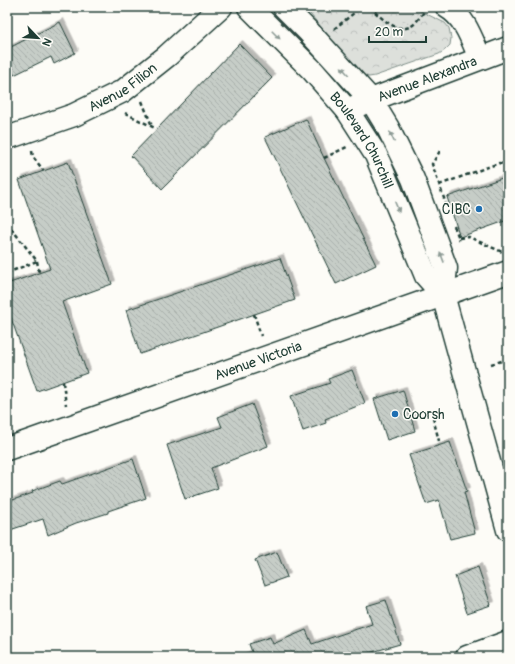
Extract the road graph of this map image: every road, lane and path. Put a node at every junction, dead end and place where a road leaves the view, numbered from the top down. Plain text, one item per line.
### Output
1 (221, 7) edge
2 (249, 7) edge
3 (284, 7) edge
4 (356, 7) edge
5 (370, 7) edge
6 (447, 7) edge
7 (425, 11) dead end
8 (333, 30) dead end
9 (508, 48) edge
10 (480, 58) junction
11 (142, 99) dead end
12 (371, 100) junction
13 (347, 110) junction
14 (124, 112) dead end
15 (152, 127) junction
16 (157, 129) dead end
17 (7, 138) edge
18 (351, 145) dead end
19 (30, 148) dead end
20 (324, 158) dead end
21 (508, 165) edge
22 (44, 171) dead end
23 (439, 185) dead end
24 (7, 224) edge
25 (459, 238) dead end
26 (37, 262) junction
27 (505, 262) edge
28 (39, 272) dead end
29 (7, 273) edge
30 (443, 295) junction
31 (254, 314) dead end
32 (261, 336) dead end
33 (505, 360) dead end
34 (491, 364) dead end
35 (63, 382) dead end
36 (66, 405) dead end
37 (433, 418) dead end
38 (439, 441) dead end
39 (7, 449) edge
40 (508, 530) edge
41 (508, 642) edge
42 (467, 657) edge

1 - 17 street, Avenue Filion
2 -> 13 street, Boulevard Churchill
12 -> 3 street, Boulevard Churchill
4 - 8 path
5 - 7 path
6 - 10 street
9 - 10 street, Avenue Alexandra
10 - 12 street, Avenue Alexandra
11 - 15 path
12 - 13 street, Avenue Alexandra
30 -> 12 street, Boulevard Churchill
13 -> 30 street, Boulevard Churchill
14 - 15 path
15 - 16 path
18 - 20 path
19 - 22 path
21 - 23 path
24 - 26 path
25 - 27 path
26 - 28 path
26 - 29 path
27 - 30 street, Avenue Victoria
30 - 39 street, Avenue Victoria
30 - 40 street, Boulevard Churchill
31 - 32 path
33 - 34 path
35 - 36 path
37 - 38 path
41 - 42 street

